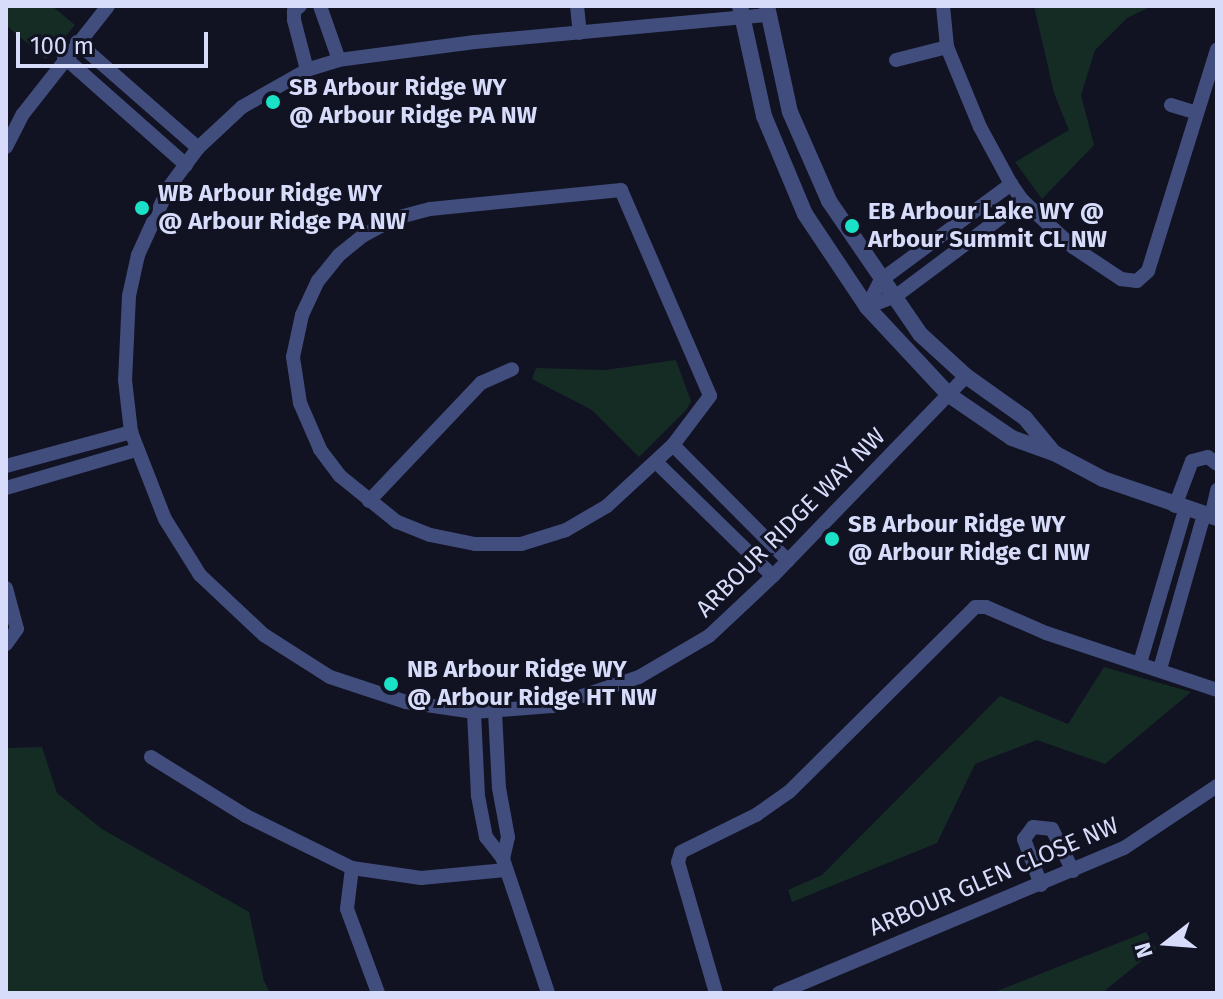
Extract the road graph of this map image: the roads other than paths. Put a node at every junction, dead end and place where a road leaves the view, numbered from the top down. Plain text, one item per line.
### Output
1 (108, 6) edge
2 (300, 6) edge
3 (320, 6) edge
4 (577, 6) edge
5 (943, 6) edge
6 (767, 10) edge
7 (740, 12) edge
8 (580, 33) junction
9 (77, 42) junction
10 (947, 47) junction
11 (1217, 49) edge
12 (64, 57) junction
13 (339, 60) junction
14 (896, 60) dead end
15 (307, 70) junction
16 (1171, 105) dead end
17 (1197, 113) junction
18 (6, 147) edge
19 (198, 148) junction
20 (186, 165) junction
21 (1011, 184) junction
22 (1023, 201) junction
23 (881, 280) junction
24 (896, 296) junction
25 (867, 307) junction
26 (512, 369) dead end
27 (966, 376) junction
28 (949, 395) junction
29 (131, 432) junction
30 (673, 445) junction
31 (136, 450) junction
32 (1056, 454) junction
33 (656, 462) junction
34 (1217, 464) edge
35 (6, 466) edge
36 (6, 488) edge
37 (1217, 490) edge
38 (369, 501) junction
39 (1180, 508) junction
40 (1211, 517) edge
41 (788, 561) junction
42 (773, 576) junction
43 (6, 588) edge
44 (6, 644) edge
45 (1140, 663) junction
46 (1160, 669) junction
47 (1217, 690) edge
48 (474, 712) junction
49 (495, 712) junction
50 (151, 757) dead end
51 (1217, 786) edge
52 (504, 864) junction
53 (352, 868) junction
54 (1073, 871) junction
55 (1041, 885) junction
56 (378, 993) edge
57 (548, 993) edge
58 (716, 993) edge
59 (779, 993) edge

1 - 9 street
2 - 15 street
3 - 13 street
4 - 8 street
5 - 10 street
6 - 7 street, ARBOUR RIDGE WAY NW
6 - 23 street
7 - 8 street, ARBOUR RIDGE WAY NW
7 - 25 street
8 - 13 street, ARBOUR RIDGE WAY NW
9 - 12 street
9 - 19 street
10 - 14 street
10 - 21 street
11 - 17 street
12 - 18 street
12 - 20 street
13 - 15 street, ARBOUR RIDGE WAY NW
15 - 19 street, ARBOUR RIDGE WAY NW
16 - 17 street
17 - 22 street
19 - 20 street, ARBOUR RIDGE WAY NW
20 - 29 street, ARBOUR RIDGE WAY NW
21 - 22 street
21 - 23 street
22 - 24 street
23 - 24 street
23 - 25 street
24 - 25 street
24 - 27 street
25 - 28 street
26 - 38 street
27 - 28 street, ARBOUR RIDGE WAY NW
27 - 32 street
28 - 32 street
28 - 41 street, ARBOUR RIDGE WAY NW
29 - 31 street, ARBOUR RIDGE WAY NW
29 - 35 street
30 - 33 street
30 - 38 street
30 - 41 street
31 - 36 street
31 - 48 street, ARBOUR RIDGE WAY NW
32 - 39 street
33 - 38 street
33 - 42 street
34 - 39 street
37 - 40 street
39 - 40 street
39 - 45 street
40 - 46 street
41 - 42 street, ARBOUR RIDGE WAY NW
42 - 49 street, ARBOUR RIDGE WAY NW
43 - 44 street
45 - 46 street
45 - 58 street
46 - 47 street
48 - 49 street, ARBOUR RIDGE WAY NW
48 - 52 street
49 - 52 street
50 - 53 street
51 - 54 street, ARBOUR GLEN CLOSE NW
52 - 53 street
52 - 57 street
53 - 56 street
54 - 55 street, ARBOUR GLEN CLOSE NW
54 - 55 street
55 - 59 street, ARBOUR GLEN CLOSE NW

